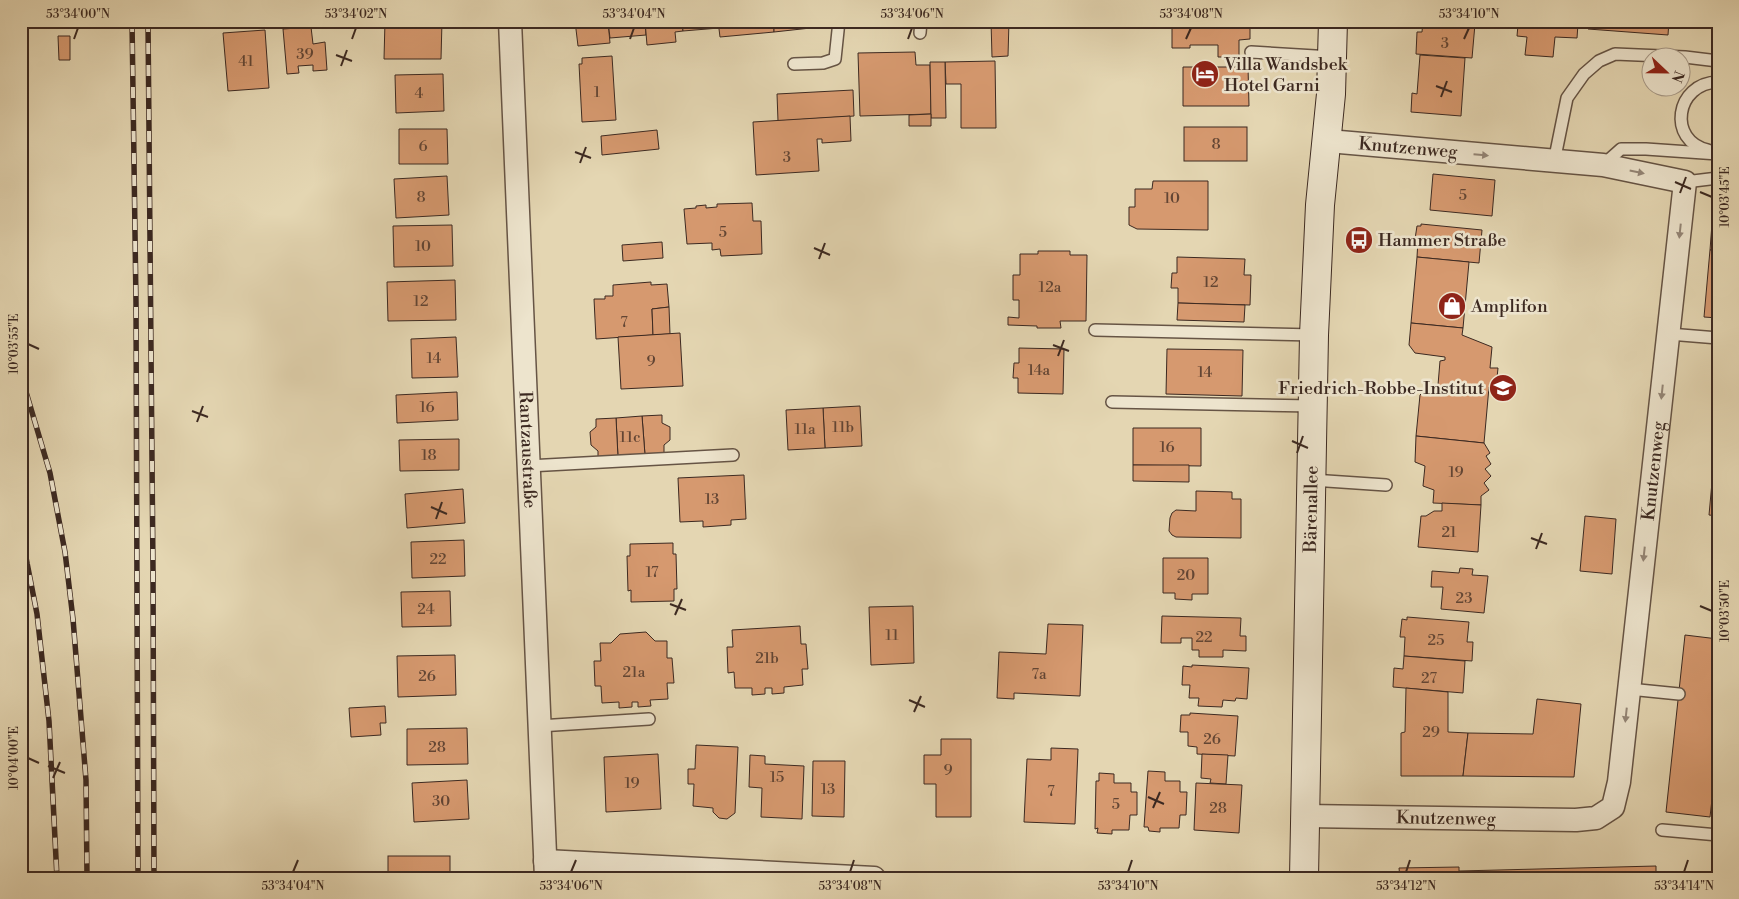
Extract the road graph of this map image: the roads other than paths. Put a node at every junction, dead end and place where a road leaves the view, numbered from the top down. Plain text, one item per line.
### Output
1 (510, 21) edge
2 (839, 21) edge
3 (1333, 21) edge
4 (1251, 52) dead end
5 (1332, 57) junction
6 (1718, 61) edge
7 (794, 64) dead end
8 (1718, 82) edge
9 (1328, 141) junction
10 (1718, 152) edge
11 (1554, 162) junction
12 (1603, 166) junction
13 (1718, 178) edge
14 (1685, 182) junction
15 (1094, 330) dead end
16 (1668, 334) junction
17 (1314, 335) junction
18 (1718, 338) edge
19 (1112, 402) dead end
20 (1313, 406) junction
21 (733, 455) dead end
22 (528, 466) junction
23 (1312, 480) junction
24 (1386, 485) dead end
25 (1629, 689) junction
26 (1679, 694) dead end
27 (649, 719) dead end
28 (539, 726) junction
29 (1306, 816) junction
30 (1662, 830) dead end
31 (1718, 834) edge
32 (546, 869) edge
33 (874, 878) edge
34 (1304, 878) edge

1 - 22 street, Rantzaustraße
2 - 7 lane
3 - 5 street, Bärenallee
4 - 5 lane
5 - 9 street, Bärenallee
6 - 11 lane
8 - 10 lane
9 -> 11 street, Knutzenweg
9 - 17 street, Bärenallee
10 - 12 lane
11 - 12 street, Knutzenweg
12 -> 14 street, Knutzenweg
13 - 14 lane
14 -> 16 street, Knutzenweg
15 - 17 lane
16 - 18 lane
16 -> 25 street, Knutzenweg
17 - 20 street, Bärenallee
19 - 20 lane
20 - 23 street, Bärenallee
21 - 22 lane
22 - 28 street, Rantzaustraße
23 - 24 lane
23 - 29 street, Bärenallee
25 - 26 lane
25 -> 29 street, Knutzenweg
27 - 28 lane
28 - 32 street, Rantzaustraße
29 - 34 street, Bärenallee
30 - 31 lane
32 - 33 street

